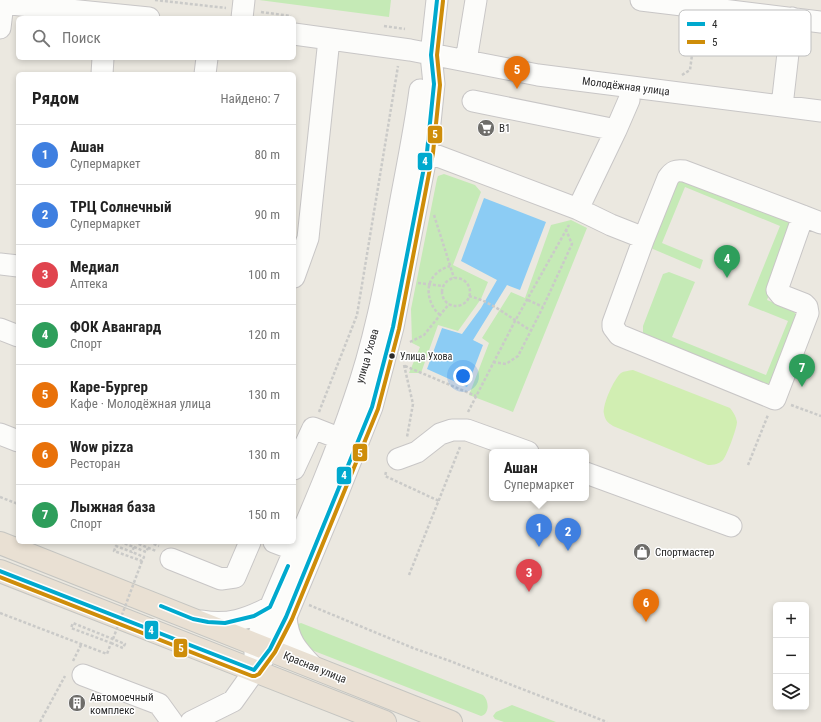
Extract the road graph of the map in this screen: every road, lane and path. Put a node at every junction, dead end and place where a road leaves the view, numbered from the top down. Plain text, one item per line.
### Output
1 (155, 0) edge
2 (437, 0) edge
3 (476, 0) edge
4 (641, 0) edge
5 (1, 3) edge
6 (704, 4) edge
7 (243, 9) edge
8 (742, 10) edge
9 (107, 16) edge
10 (811, 21) edge
11 (821, 22) edge
12 (0, 28) edge
13 (296, 34) edge
14 (329, 39) junction
15 (431, 55) junction
16 (692, 56) edge
17 (788, 56) edge
18 (400, 59) dead end
19 (103, 60) edge
20 (207, 60) edge
21 (466, 62) junction
22 (102, 72) edge
23 (206, 72) edge
24 (678, 93) junction
25 (628, 100) dead end
26 (473, 101) dead end
27 (782, 106) junction
28 (821, 110) edge
29 (616, 130) junction
30 (427, 152) junction
31 (578, 209) junction
32 (432, 210) dead end
33 (812, 220) edge
34 (566, 230) junction
35 (644, 238) junction
36 (0, 264) edge
37 (16, 266) edge
38 (450, 266) junction
39 (296, 271) edge
40 (454, 278) junction
41 (414, 283) dead end
42 (430, 285) junction
43 (442, 286) junction
44 (469, 296) junction
45 (528, 300) junction
46 (449, 304) junction
47 (543, 307) junction
48 (440, 315) junction
49 (515, 321) junction
50 (0, 329) edge
51 (530, 330) junction
52 (16, 335) edge
53 (410, 342) dead end
54 (493, 362) junction
55 (476, 396) junction
56 (775, 399) junction
57 (821, 416) edge
58 (313, 428) junction
59 (468, 430) junction
60 (0, 434) edge
61 (340, 438) junction
62 (16, 440) edge
63 (520, 449) edge
64 (401, 458) joint
65 (296, 465) edge
66 (748, 465) dead end
67 (589, 474) edge
68 (0, 497) edge
69 (16, 503) edge
70 (732, 526) dead end
71 (0, 543) edge
72 (126, 544) edge
73 (139, 544) edge
74 (249, 544) edge
75 (279, 544) edge
76 (134, 547) junction
77 (148, 548) junction
78 (152, 549) dead end
79 (295, 550) junction
80 (132, 552) junction
81 (171, 559) dead end
82 (142, 561) junction
83 (0, 571) edge
84 (409, 575) dead end
85 (305, 603) dead end
86 (278, 612) junction
87 (0, 613) edge
88 (193, 619) junction
89 (113, 639) junction
90 (111, 643) junction
91 (81, 645) junction
92 (263, 646) junction
93 (313, 667) junction
94 (254, 670) junction
95 (73, 671) junction
96 (40, 722) edge
97 (172, 722) edge
98 (191, 722) edge
99 (385, 722) edge
100 (451, 722) edge
101 (606, 722) edge

1 - 7 path
2 - 15 street, улица Ухова
3 - 21 street
4 - 6 street
5 - 9 street
5 - 12 street
6 - 8 street
10 - 11 street
13 - 14 street, Молодёжная улица
14 - 15 street, Молодёжная улица
14 - 39 street
15 - 21 street, Молодёжная улица
15 - 30 street, улица Ухова
15 - 61 street, улица Ухова
16 - 24 path
17 - 27 street
18 - 58 path
19 - 22 street
20 - 23 street
21 - 24 street, Молодёжная улица
24 - 27 street, Молодёжная улица
25 - 29 street
26 - 29 street
27 - 28 street, Молодёжная улица
29 - 31 street
30 - 31 street
30 - 86 street, улица Ухова
31 - 34 path
31 - 35 street
32 - 38 path
33 - 35 street
33 - 56 street
34 - 45 path
34 - 47 path
35 - 56 street
36 - 37 street
38 - 40 path
38 - 42 path
40 - 43 path
40 - 44 path
41 - 42 path
42 - 43 path
42 - 48 path
43 - 46 path
44 - 46 path
44 - 49 path
45 - 47 path
45 - 49 path
46 - 48 path
47 - 51 path
48 - 53 path
49 - 51 path
49 - 54 path
50 - 52 street
51 - 54 path
54 - 55 path
55 - 59 path
55 - 64 path
56 - 57 path
56 - 66 path
58 - 61 street
58 - 65 street
59 - 63 street
59 - 64 street
59 - 84 path
60 - 62 street
61 - 79 street, улица Ухова
67 - 70 street
68 - 69 path
71 - 88 highway, Красная улица
72 - 76 path
73 - 77 path
74 - 81 street
75 - 79 street
76 - 77 path
76 - 80 path
77 - 78 path
79 - 86 street, улица Ухова
80 - 82 path
80 - 82 path
82 - 89 path, bridge
83 - 94 highway
85 - 101 path
86 - 88 street
86 - 92 street, улица Ухова
86 - 93 street
87 - 91 path
88 - 92 highway, Красная улица
89 - 90 path
89 - 90 path
90 - 91 path
91 - 95 path
92 - 93 highway, Красная улица
92 - 94 street, улица Ухова
93 - 100 highway, Красная улица
94 - 98 street, улица Ухова
94 - 99 highway
95 - 96 path
95 - 97 street

